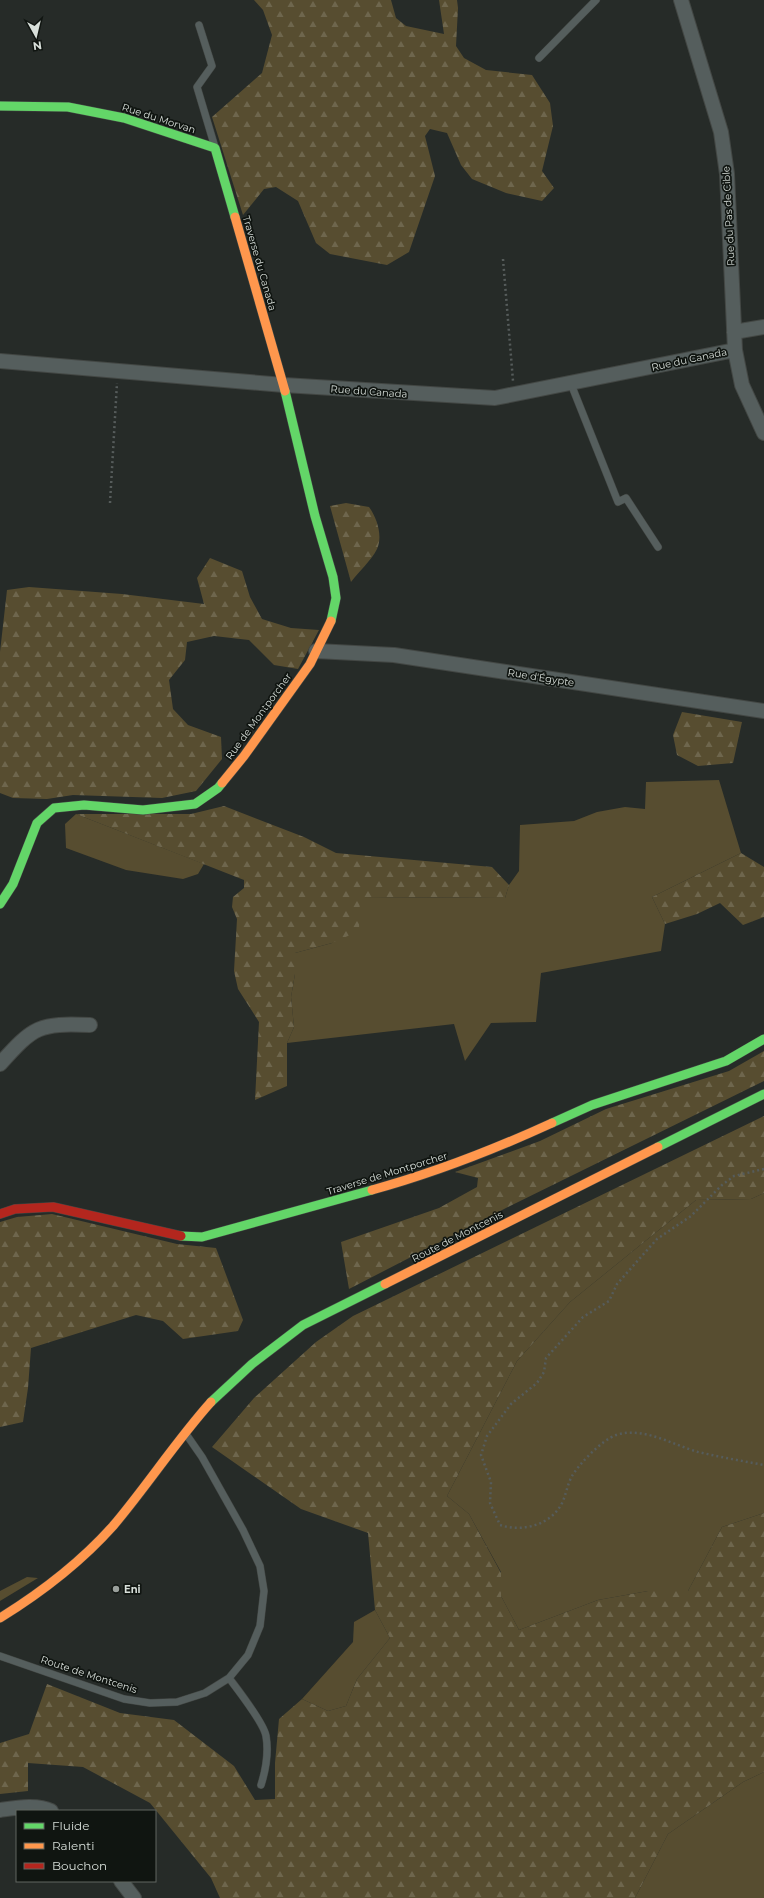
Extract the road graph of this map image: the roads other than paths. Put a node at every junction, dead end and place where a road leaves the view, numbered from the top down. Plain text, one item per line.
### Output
1 (596, 0) edge
2 (681, 0) edge
3 (199, 25) dead end
4 (538, 58) dead end
5 (0, 106) edge
6 (215, 148) junction
7 (764, 327) edge
8 (734, 332) junction
9 (735, 350) junction
10 (0, 361) edge
11 (571, 384) junction
12 (284, 385) junction
13 (764, 433) edge
14 (658, 547) dead end
15 (316, 651) junction
16 (764, 711) edge
17 (0, 904) edge
18 (90, 1025) dead end
19 (764, 1039) edge
20 (0, 1064) edge
21 (764, 1094) edge
22 (0, 1214) edge
23 (186, 1434) junction
24 (0, 1618) edge
25 (0, 1656) edge
26 (229, 1678) junction
27 (261, 1785) dead end
28 (0, 1810) edge
29 (49, 1810) edge
30 (122, 1882) edge
31 (134, 1898) edge

1 - 4 lane
2 - 8 street, Rue du Pas de Cible
3 - 6 lane
5 - 6 street, Rue du Morvan
6 - 12 street, Traverse du Canada
7 - 8 street
8 - 9 street, Rue du Pas de Cible
9 - 11 street, Rue du Canada
9 - 13 street, Rue du Pas de Cible
10 - 12 street, Rue du Canada
11 - 12 street, Rue du Canada
11 - 14 lane
12 - 15 street, Rue de Montporcher
15 - 16 street, Rue d'Égypte
15 - 17 street, Rue de Montporcher
18 - 20 street
19 - 22 street, Traverse de Montporcher
21 - 23 street, Route de Montcenis
23 - 24 street, Route de Montcenis
23 - 26 lane, Route de Montcenis
25 - 26 lane, Route de Montcenis
26 - 27 lane
28 - 29 street
30 - 31 street

